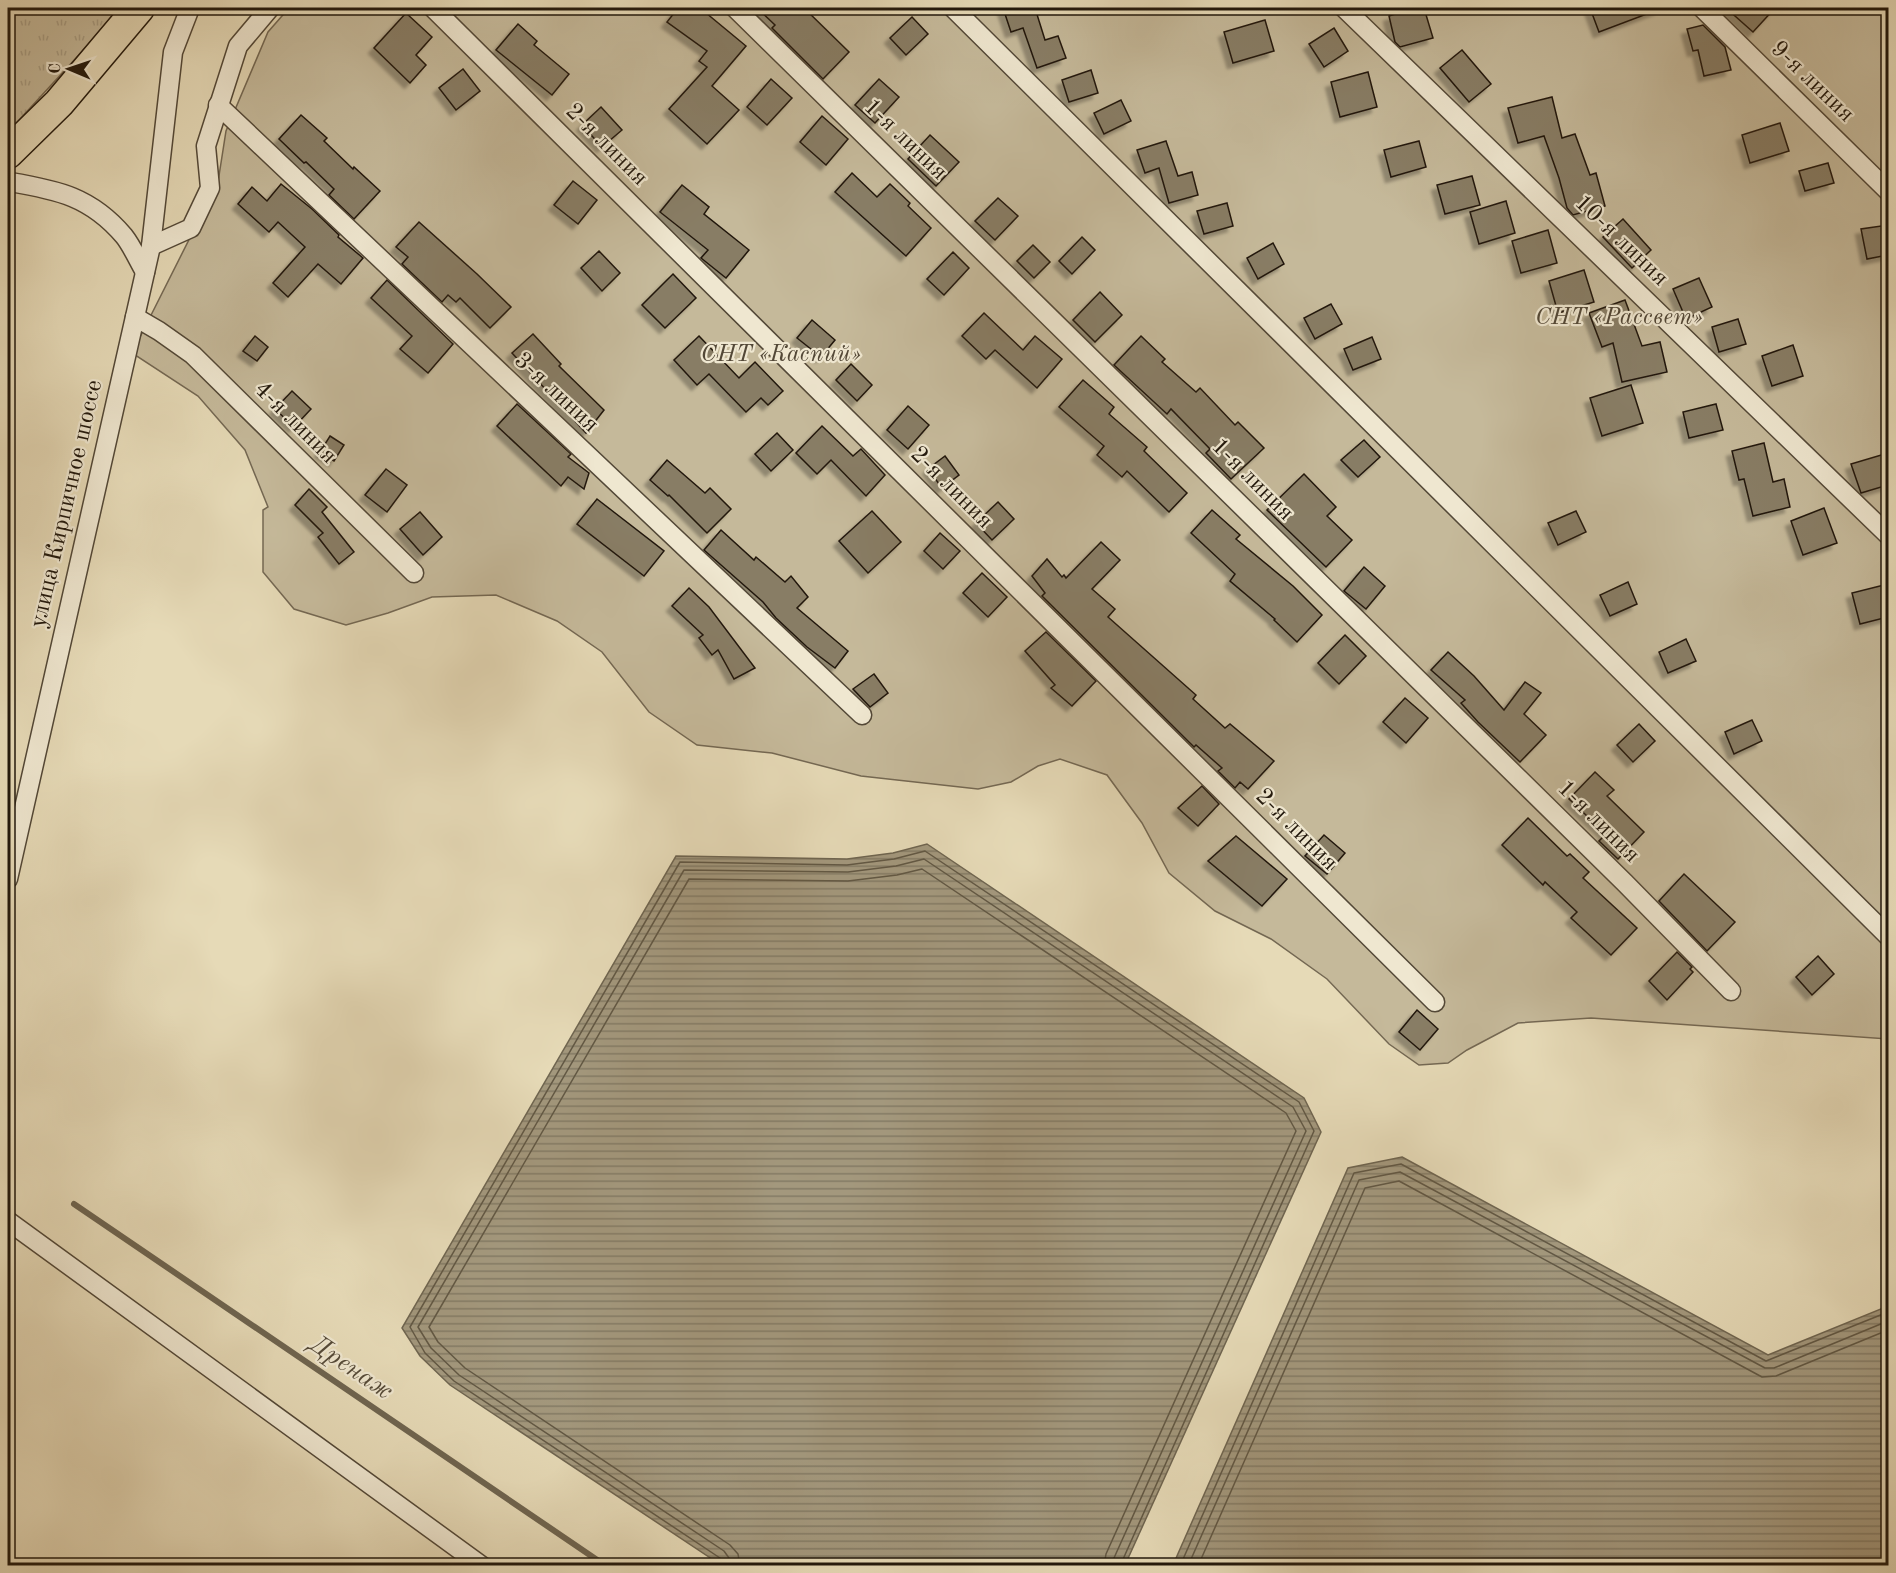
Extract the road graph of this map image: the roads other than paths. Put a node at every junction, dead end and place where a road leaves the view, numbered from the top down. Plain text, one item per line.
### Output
1 (139, 8) edge
2 (190, 8) edge
3 (270, 8) edge
4 (433, 8) edge
5 (735, 8) edge
6 (953, 8) edge
7 (1344, 8) edge
8 (1702, 8) edge
9 (218, 105) junction
10 (8, 153) edge
11 (8, 183) edge
12 (1888, 191) edge
13 (151, 246) junction
14 (145, 272) junction
15 (135, 317) junction
16 (1888, 536) edge
17 (414, 573) dead end
18 (862, 715) dead end
19 (8, 879) edge
20 (1888, 936) edge
21 (1731, 991) dead end
22 (1435, 1002) dead end
23 (8, 1221) edge
24 (482, 1566) edge

1 - 10 main road
2 - 13 street, улица Кирпичное шоссе
3 - 9 street
4 - 22 street, 2-я линия
5 - 21 street, 1-я линия
6 - 20 street
7 - 16 street, 10-я линия
8 - 12 street, 9-я линия
9 - 13 street
9 - 18 street, 3-я линия
11 - 14 street
13 - 14 street, улица Кирпичное шоссе
14 - 15 street, улица Кирпичное шоссе
15 - 17 street, 4-я линия
15 - 19 street, улица Кирпичное шоссе
23 - 24 street

